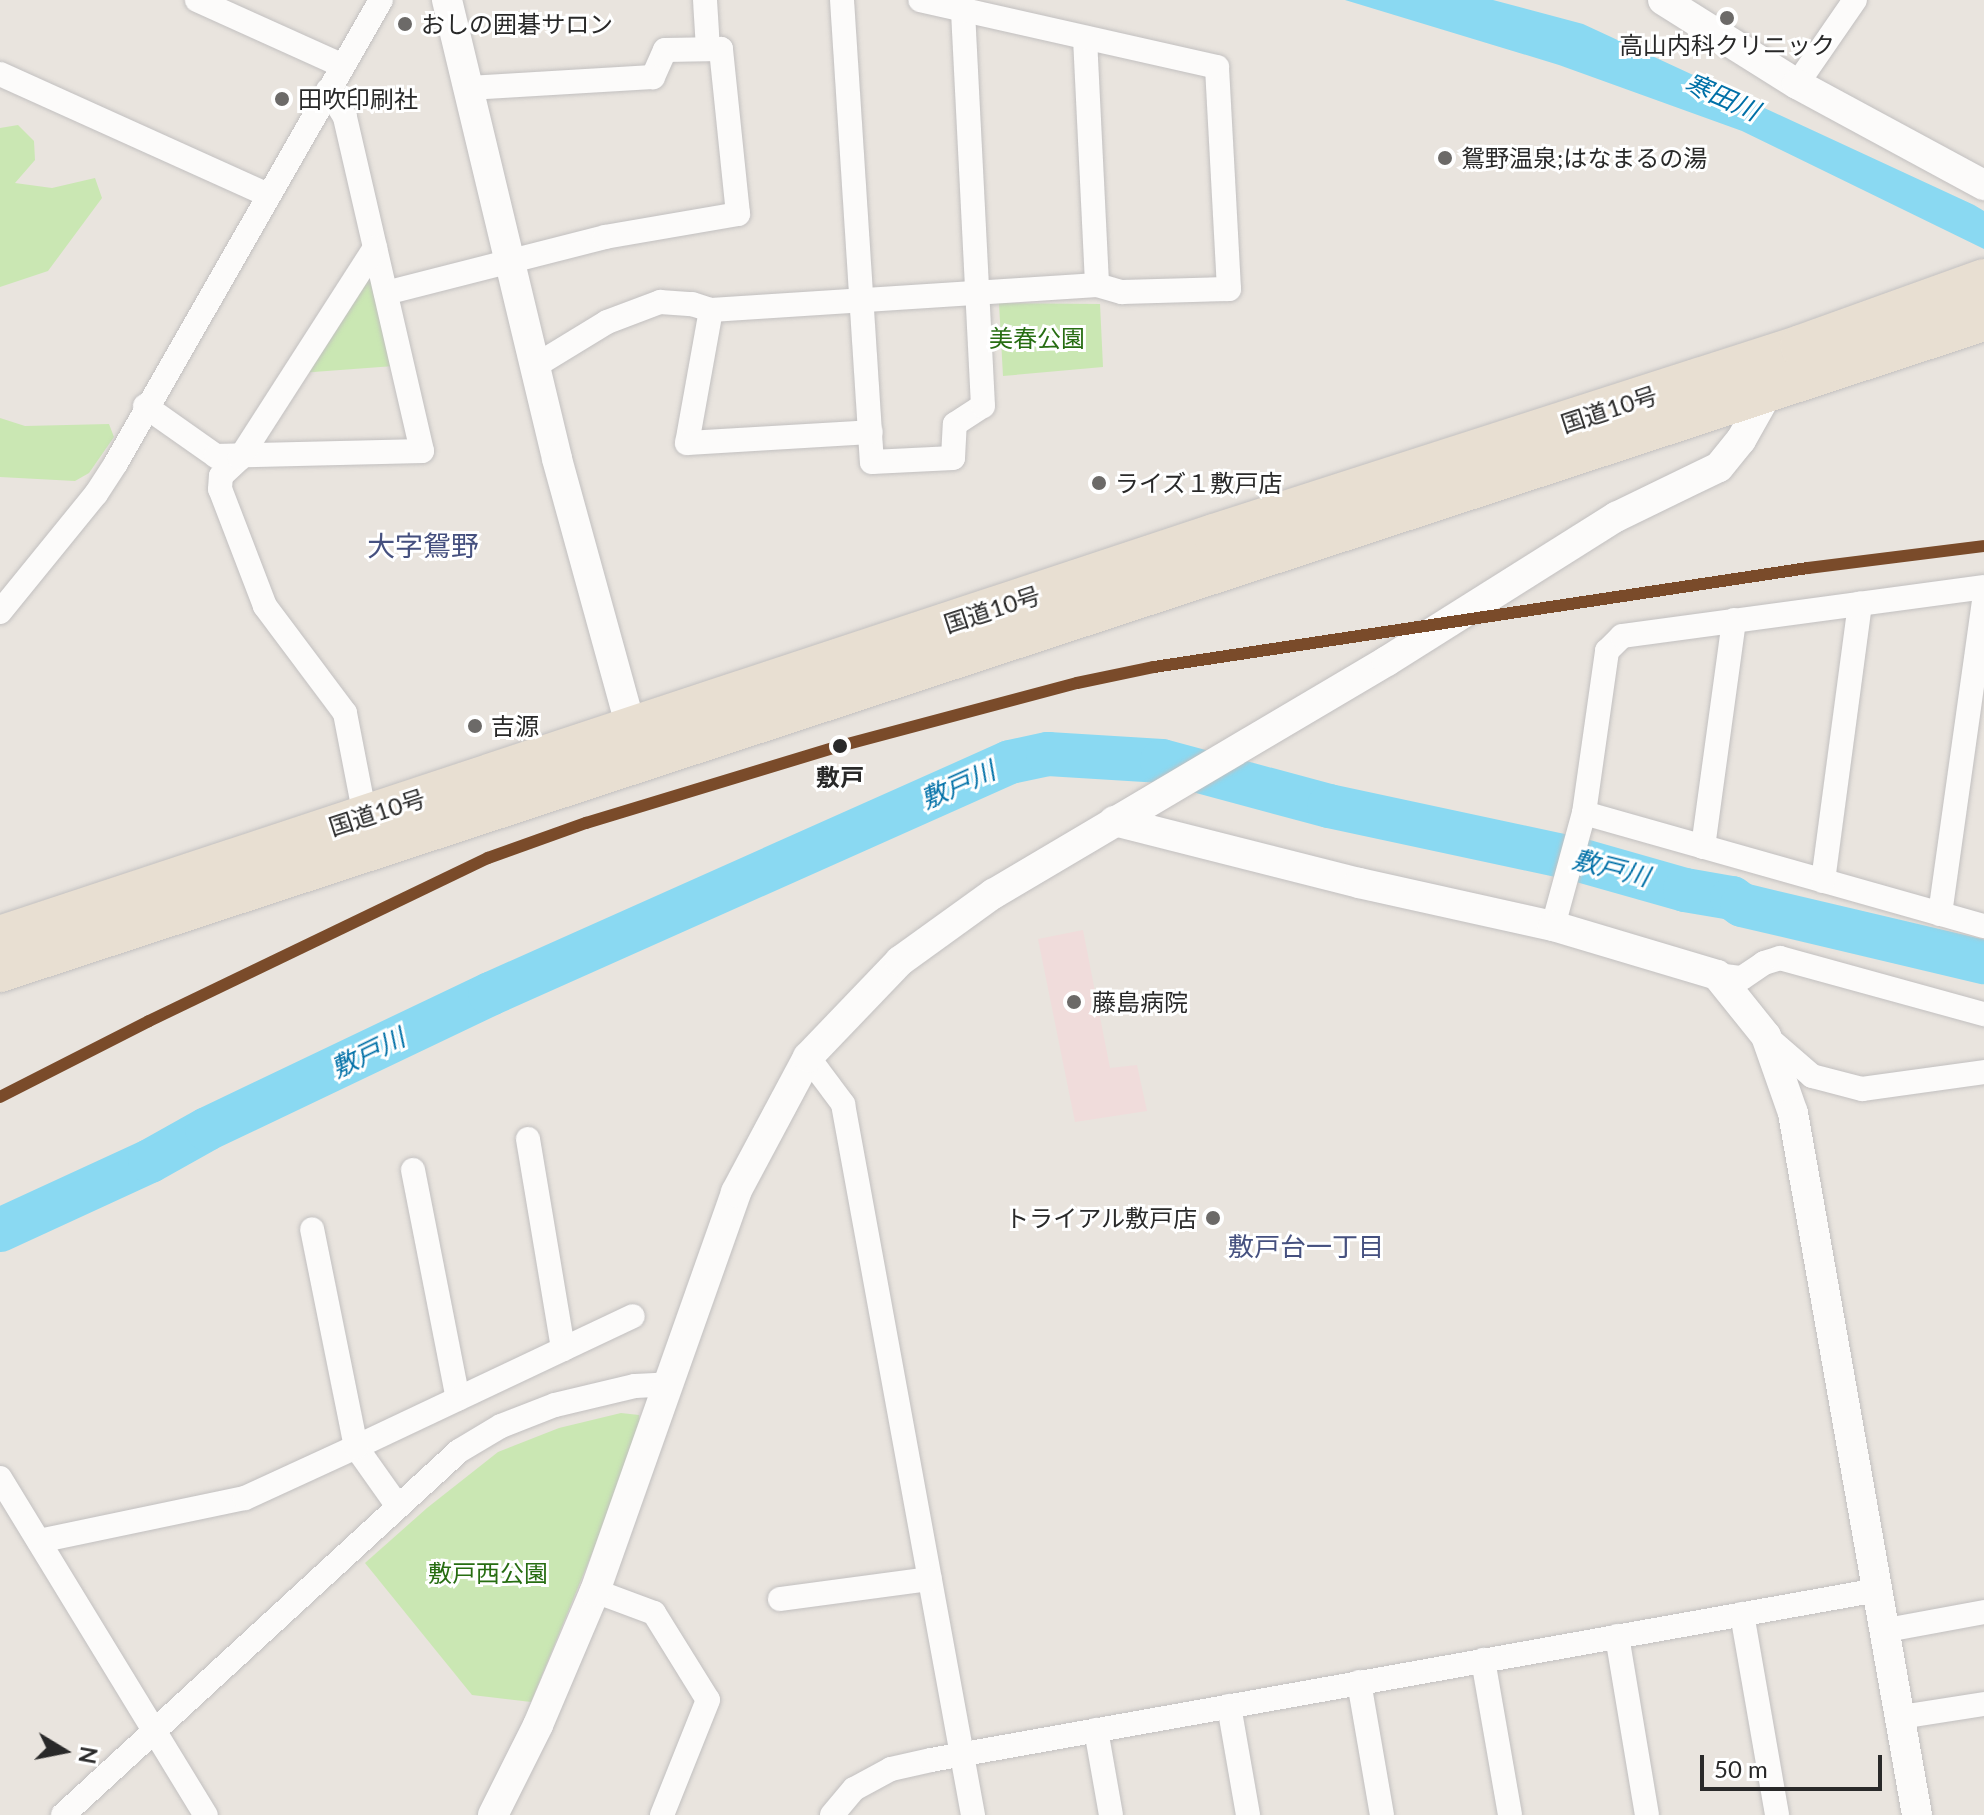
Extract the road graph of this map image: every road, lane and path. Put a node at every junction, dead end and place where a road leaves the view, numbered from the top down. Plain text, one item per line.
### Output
1 (197, 0) edge
2 (381, 0) edge
3 (447, 0) edge
4 (705, 0) edge
5 (842, 0) edge
6 (920, 0) edge
7 (1663, 0) edge
8 (1855, 0) edge
9 (963, 10) junction
10 (1085, 38) junction
11 (708, 49) junction
12 (343, 66) junction
13 (0, 74) edge
14 (1797, 84) junction
15 (468, 88) junction
16 (328, 90) junction
17 (1984, 185) edge
18 (268, 195) junction
19 (375, 248) junction
20 (510, 262) junction
21 (1984, 280) edge
22 (1097, 285) junction
23 (386, 293) junction
24 (977, 293) junction
25 (862, 301) junction
26 (711, 310) junction
27 (1984, 320) edge
28 (1914, 324) junction
29 (1801, 346) junction
30 (535, 366) junction
31 (1765, 393) junction
32 (145, 406) junction
33 (871, 432) junction
34 (240, 458) junction
35 (1984, 587) edge
36 (1984, 599) edge
37 (1860, 603) junction
38 (0, 612) edge
39 (1734, 620) junction
40 (636, 745) junction
41 (1584, 813) junction
42 (365, 816) junction
43 (1114, 821) junction
44 (1703, 847) junction
45 (1823, 881) junction
46 (1940, 914) junction
47 (1556, 915) junction
48 (1984, 926) edge
49 (0, 937) edge
50 (0, 971) edge
51 (1717, 975) junction
52 (1984, 1014) edge
53 (1766, 1036) junction
54 (808, 1057) junction
55 (1984, 1072) edge
56 (528, 1139) dead end
57 (413, 1170) dead end
58 (312, 1229) dead end
59 (633, 1316) dead end
60 (563, 1349) junction
61 (670, 1384) junction
62 (458, 1399) junction
63 (356, 1447) junction
64 (0, 1478) edge
65 (397, 1505) junction
66 (39, 1541) junction
67 (930, 1579) junction
68 (1878, 1590) junction
69 (595, 1591) junction
70 (780, 1599) dead end
71 (1984, 1612) edge
72 (1742, 1614) junction
73 (1887, 1630) junction
74 (1617, 1636) junction
75 (1483, 1660) junction
76 (1359, 1682) junction
77 (1984, 1704) edge
78 (1229, 1706) junction
79 (1901, 1717) junction
80 (1096, 1730) junction
81 (155, 1731) junction
82 (961, 1754) junction
83 (836, 1813) edge
84 (63, 1815) edge
85 (206, 1815) edge
86 (493, 1815) edge
87 (662, 1815) edge
88 (973, 1815) edge
89 (1111, 1815) edge
90 (1248, 1815) edge
91 (1382, 1815) edge
92 (1510, 1815) edge
93 (1647, 1815) edge
94 (1777, 1815) edge
95 (1917, 1815) edge

1 - 12 street
2 - 12 street
3 - 15 street
4 - 11 street
5 - 25 street
6 - 9 street
7 - 14 street
8 - 14 street
9 - 10 street
9 - 24 street
10 - 22 street
10 - 22 street
11 - 15 street
11 - 20 street
12 - 16 street
13 - 18 street
14 - 17 street
15 - 20 street
16 - 18 street
16 - 19 street
18 - 32 street
19 - 23 street
19 - 34 street
20 - 23 street
20 - 30 street
21 - 28 highway, 国道10号
22 - 24 street
23 - 34 street
24 - 25 street
24 - 33 street
25 - 26 street
25 - 33 street
26 - 30 street
26 - 33 street
27 - 28 highway, 国道10号
28 - 29 highway, 国道10号
28 - 31 highway, 国道10号
29 - 31 street
29 - 40 highway, 国道10号
30 - 40 street
31 - 40 highway, 国道10号
31 - 43 street
32 - 34 street
32 - 38 street
34 - 42 street
35 - 37 street
36 - 46 street
37 - 39 street
37 - 45 street
39 - 41 street
39 - 44 street
40 - 42 highway, 国道10号
40 - 50 highway, 国道10号
41 - 44 street
41 - 47 street
42 - 49 highway, 国道10号
43 - 47 street
43 - 54 street
44 - 45 street
45 - 46 street
46 - 48 street
47 - 51 street
51 - 52 street
51 - 53 street
53 - 55 street
53 - 68 street
54 - 61 street
54 - 67 street
56 - 60 street
57 - 62 street
58 - 63 street
59 - 60 street
60 - 62 street
61 - 65 street
61 - 69 street
62 - 63 street
63 - 65 street
63 - 66 street
64 - 66 street
65 - 81 street
66 - 81 street
67 - 70 street
67 - 82 street
68 - 72 street
68 - 73 street
69 - 86 street
69 - 87 street
71 - 73 street
72 - 74 street
72 - 94 street
73 - 79 street
74 - 75 street
74 - 93 street
75 - 76 street
75 - 92 street
76 - 78 street
76 - 91 street
77 - 79 street
78 - 80 street
78 - 90 street
79 - 95 street
80 - 82 street
80 - 89 street
81 - 84 street
81 - 85 street
82 - 83 street
82 - 88 street

